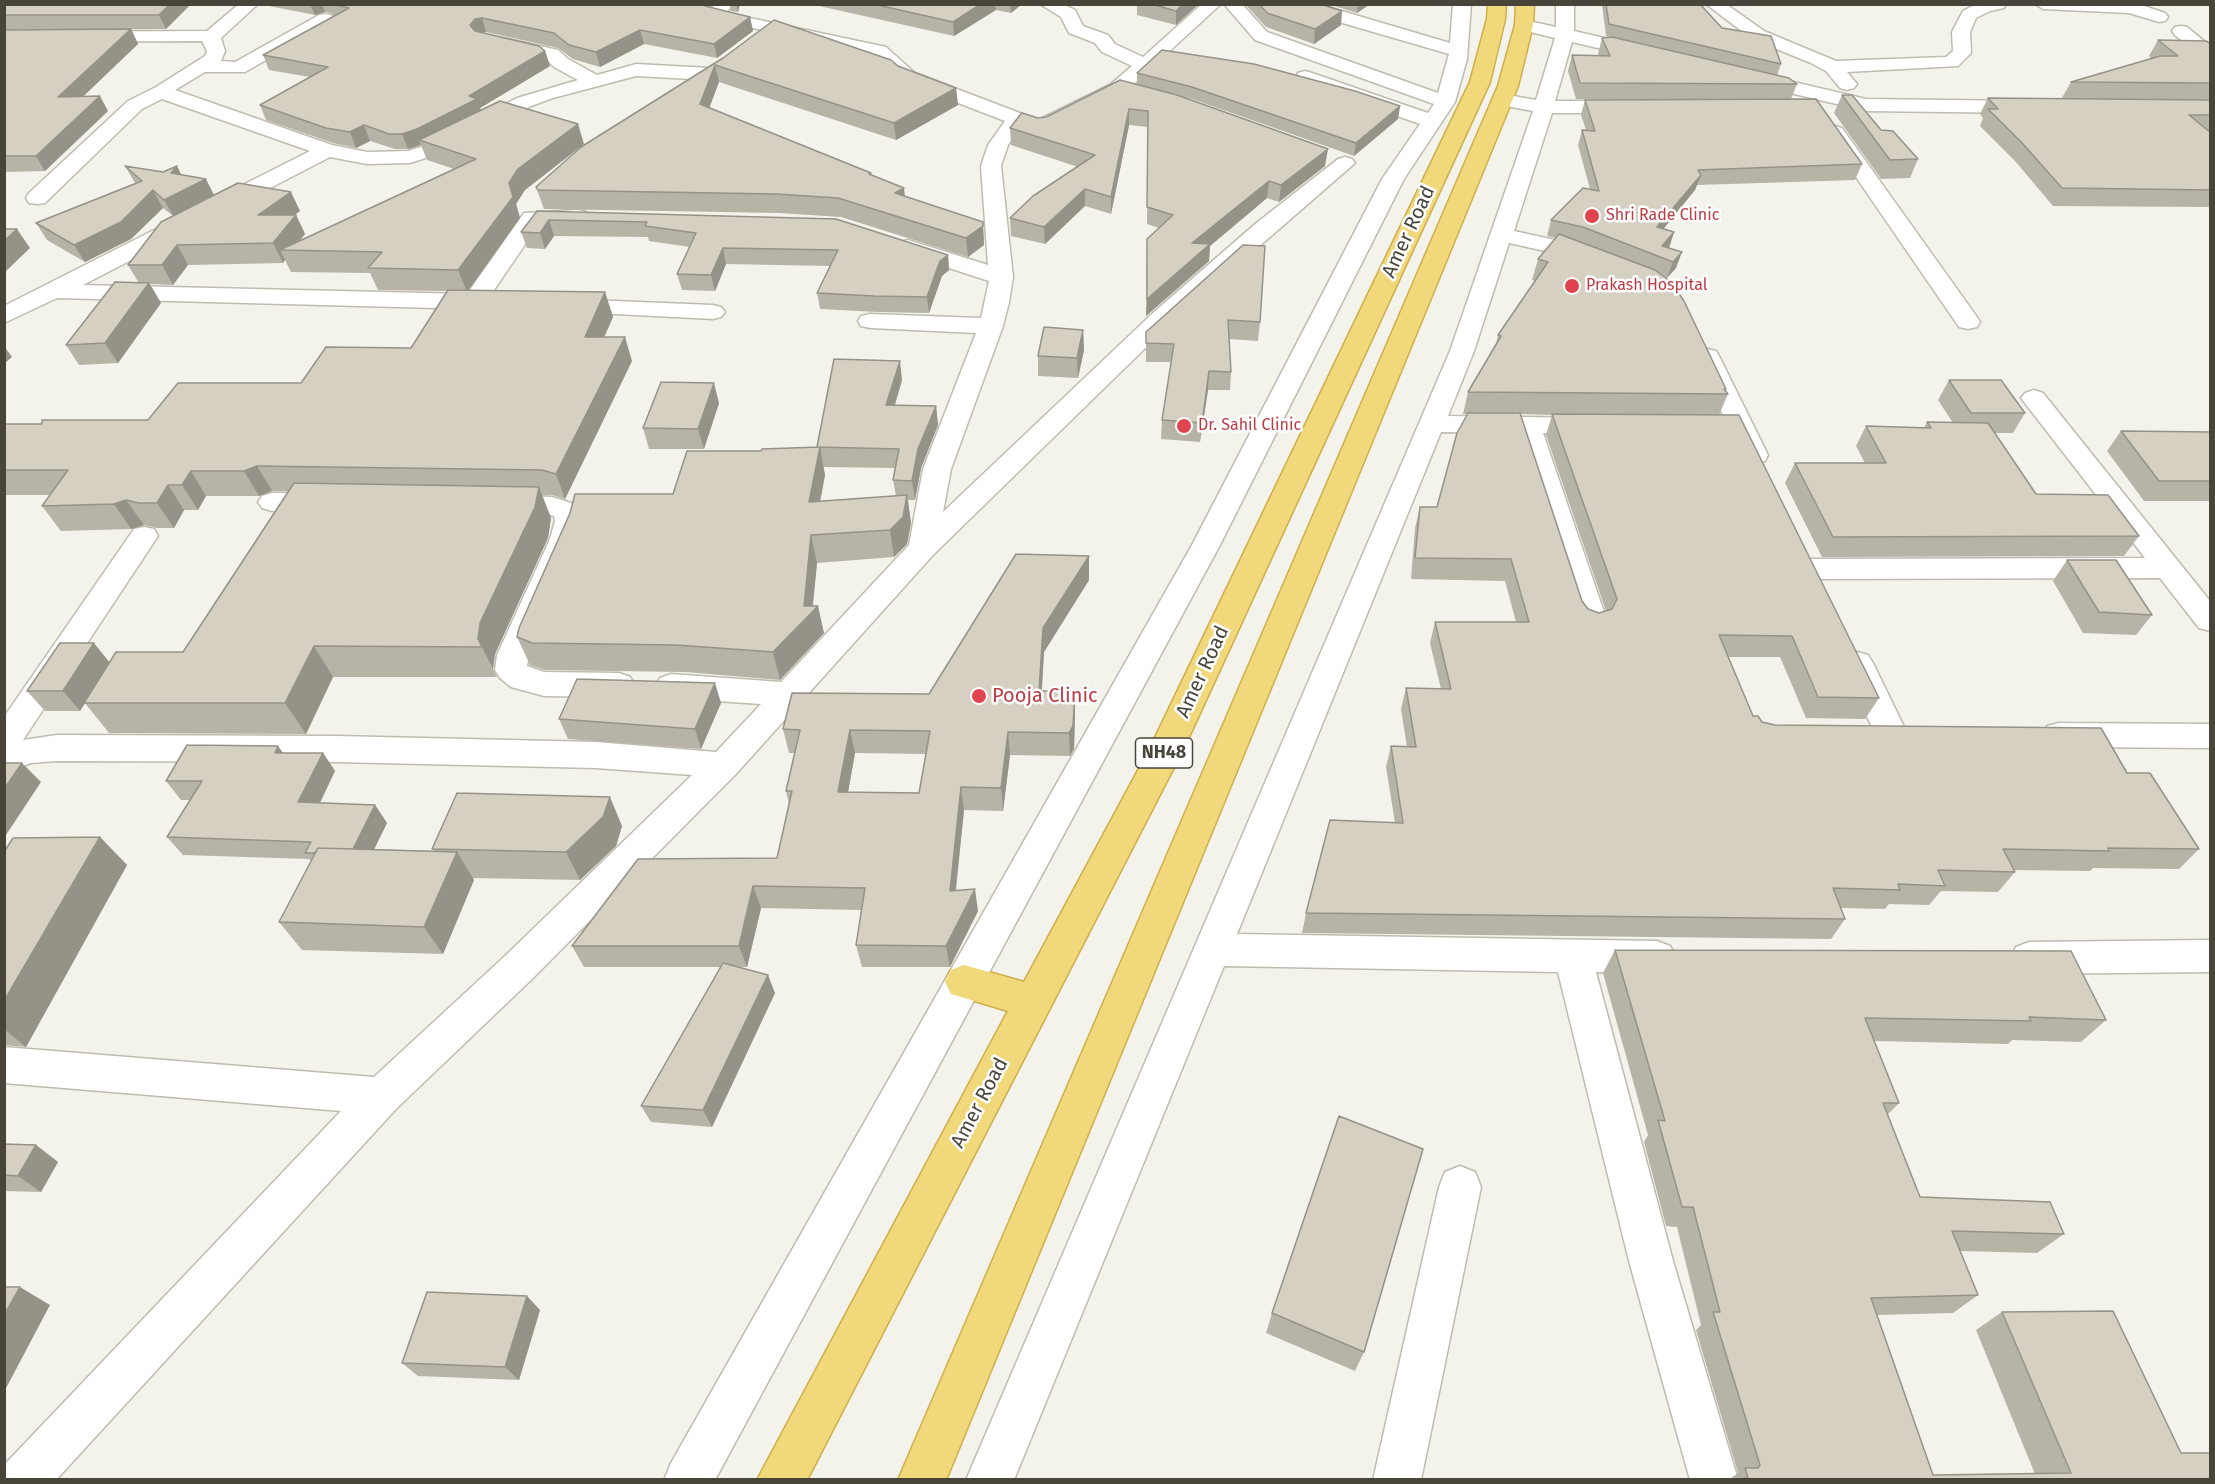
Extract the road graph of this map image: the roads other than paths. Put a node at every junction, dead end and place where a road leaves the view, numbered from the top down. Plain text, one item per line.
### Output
1 (249, 4) edge
2 (725, 4) edge
3 (1048, 4) edge
4 (1213, 4) edge
5 (1232, 4) edge
6 (1297, 4) edge
7 (1462, 4) edge
8 (1497, 4) edge
9 (1714, 4) edge
10 (1998, 4) edge
11 (2043, 4) edge
12 (1524, 15) edge
13 (2159, 16) dead end
14 (325, 19) edge
15 (1565, 19) edge
16 (773, 28) junction
17 (2181, 31) dead end
18 (212, 36) junction
19 (4, 37) edge
20 (486, 39) edge
21 (755, 42) edge
22 (1459, 51) junction
23 (2211, 55) edge
24 (1658, 56) edge
25 (728, 62) edge
26 (203, 66) junction
27 (1143, 67) junction
28 (1833, 67) junction
29 (1727, 72) edge
30 (710, 74) junction
31 (1305, 78) edge
32 (594, 81) junction
33 (1118, 88) junction
34 (164, 91) junction
35 (682, 92) edge
36 (1140, 94) edge
37 (1502, 100) junction
38 (1816, 105) junction
39 (1866, 105) junction
40 (1781, 106) edge
41 (1544, 107) junction
42 (1651, 107) edge
43 (2044, 107) edge
44 (1438, 111) junction
45 (1017, 119) junction
46 (327, 150) junction
47 (1360, 168) junction
48 (1429, 191) junction
49 (37, 198) dead end
50 (605, 218) edge
51 (1503, 234) junction
52 (892, 242) edge
53 (1610, 265) edge
54 (1001, 277) junction
55 (54, 291) junction
56 (474, 302) junction
57 (508, 303) edge
58 (543, 305) edge
59 (9, 310) edge
60 (713, 312) dead end
61 (870, 321) dead end
62 (1968, 322) dead end
63 (991, 326) junction
64 (1695, 332) edge
65 (2034, 398) dead end
66 (1431, 424) junction
67 (1527, 425) junction
68 (1622, 426) edge
69 (1766, 478) edge
70 (272, 502) dead end
71 (355, 502) edge
72 (474, 503) edge
73 (144, 536) dead end
74 (923, 548) junction
75 (2169, 568) junction
76 (1810, 569) edge
77 (1592, 621) edge
78 (2211, 621) edge
79 (1846, 640) edge
80 (789, 694) junction
81 (1856, 733) edge
82 (2033, 734) edge
83 (2211, 736) edge
84 (4, 743) edge
85 (4, 760) edge
86 (724, 765) junction
87 (1211, 950) junction
88 (1573, 956) junction
89 (2211, 956) edge
90 (1688, 957) edge
91 (1997, 958) edge
92 (964, 982) junction
93 (1033, 1001) junction
94 (4, 1065) edge
95 (382, 1096) junction
96 (1460, 1187) dead end
97 (1402, 1477) edge
98 (23, 1479) edge
99 (688, 1479) edge
100 (781, 1479) edge
101 (922, 1479) edge
102 (990, 1479) edge
103 (1714, 1479) edge

1 - 18 street
2 - 16 street
3 - 27 street
4 - 27 street
5 - 44 street
6 - 22 street
7 - 22 street
8 - 48 highway, Amer Road / NH48
9 - 28 street
10 - 28 street
11 - 13 street
12 - 15 street
12 - 37 highway, Amer Road / NH48
14 - 26 street
15 - 24 street
15 - 41 street
16 - 21 street
16 - 45 street
17 - 23 street
18 - 19 street
18 - 26 street
20 - 32 street
22 - 44 street
25 - 30 street
26 - 34 street
27 - 33 street
28 - 39 street
29 - 39 street
30 - 32 street
30 - 35 street
31 - 44 street
32 - 46 street
33 - 36 street
33 - 45 street
34 - 46 street
34 - 49 street
37 - 41 street
37 - 101 highway, Amer Road / NH48
38 - 39 street
38 - 40 street
38 - 62 street
39 - 43 street
41 - 42 street
41 - 51 street
44 - 47 street
45 - 54 street
46 - 55 street
47 - 48 street
47 - 74 street
47 - 92 street
48 - 93 highway, Amer Road / NH48
50 - 56 street
51 - 53 street
51 - 66 street
52 - 54 street
54 - 63 street
55 - 56 street
55 - 59 street
56 - 57 street
58 - 60 street
61 - 63 street
63 - 74 street
64 - 69 street
65 - 75 street
66 - 67 street
66 - 87 street
67 - 68 street
67 - 77 street
70 - 71 street
72 - 80 street
73 - 84 street
74 - 80 street
75 - 76 street
75 - 78 street
79 - 81 street
80 - 86 street
82 - 83 street
85 - 86 street
86 - 95 street
87 - 88 street
87 - 102 street
88 - 90 street
88 - 103 street
89 - 91 street
92 - 93 highway
92 - 99 street
93 - 100 highway, Amer Road / NH48
94 - 95 street
95 - 98 street
96 - 97 street

